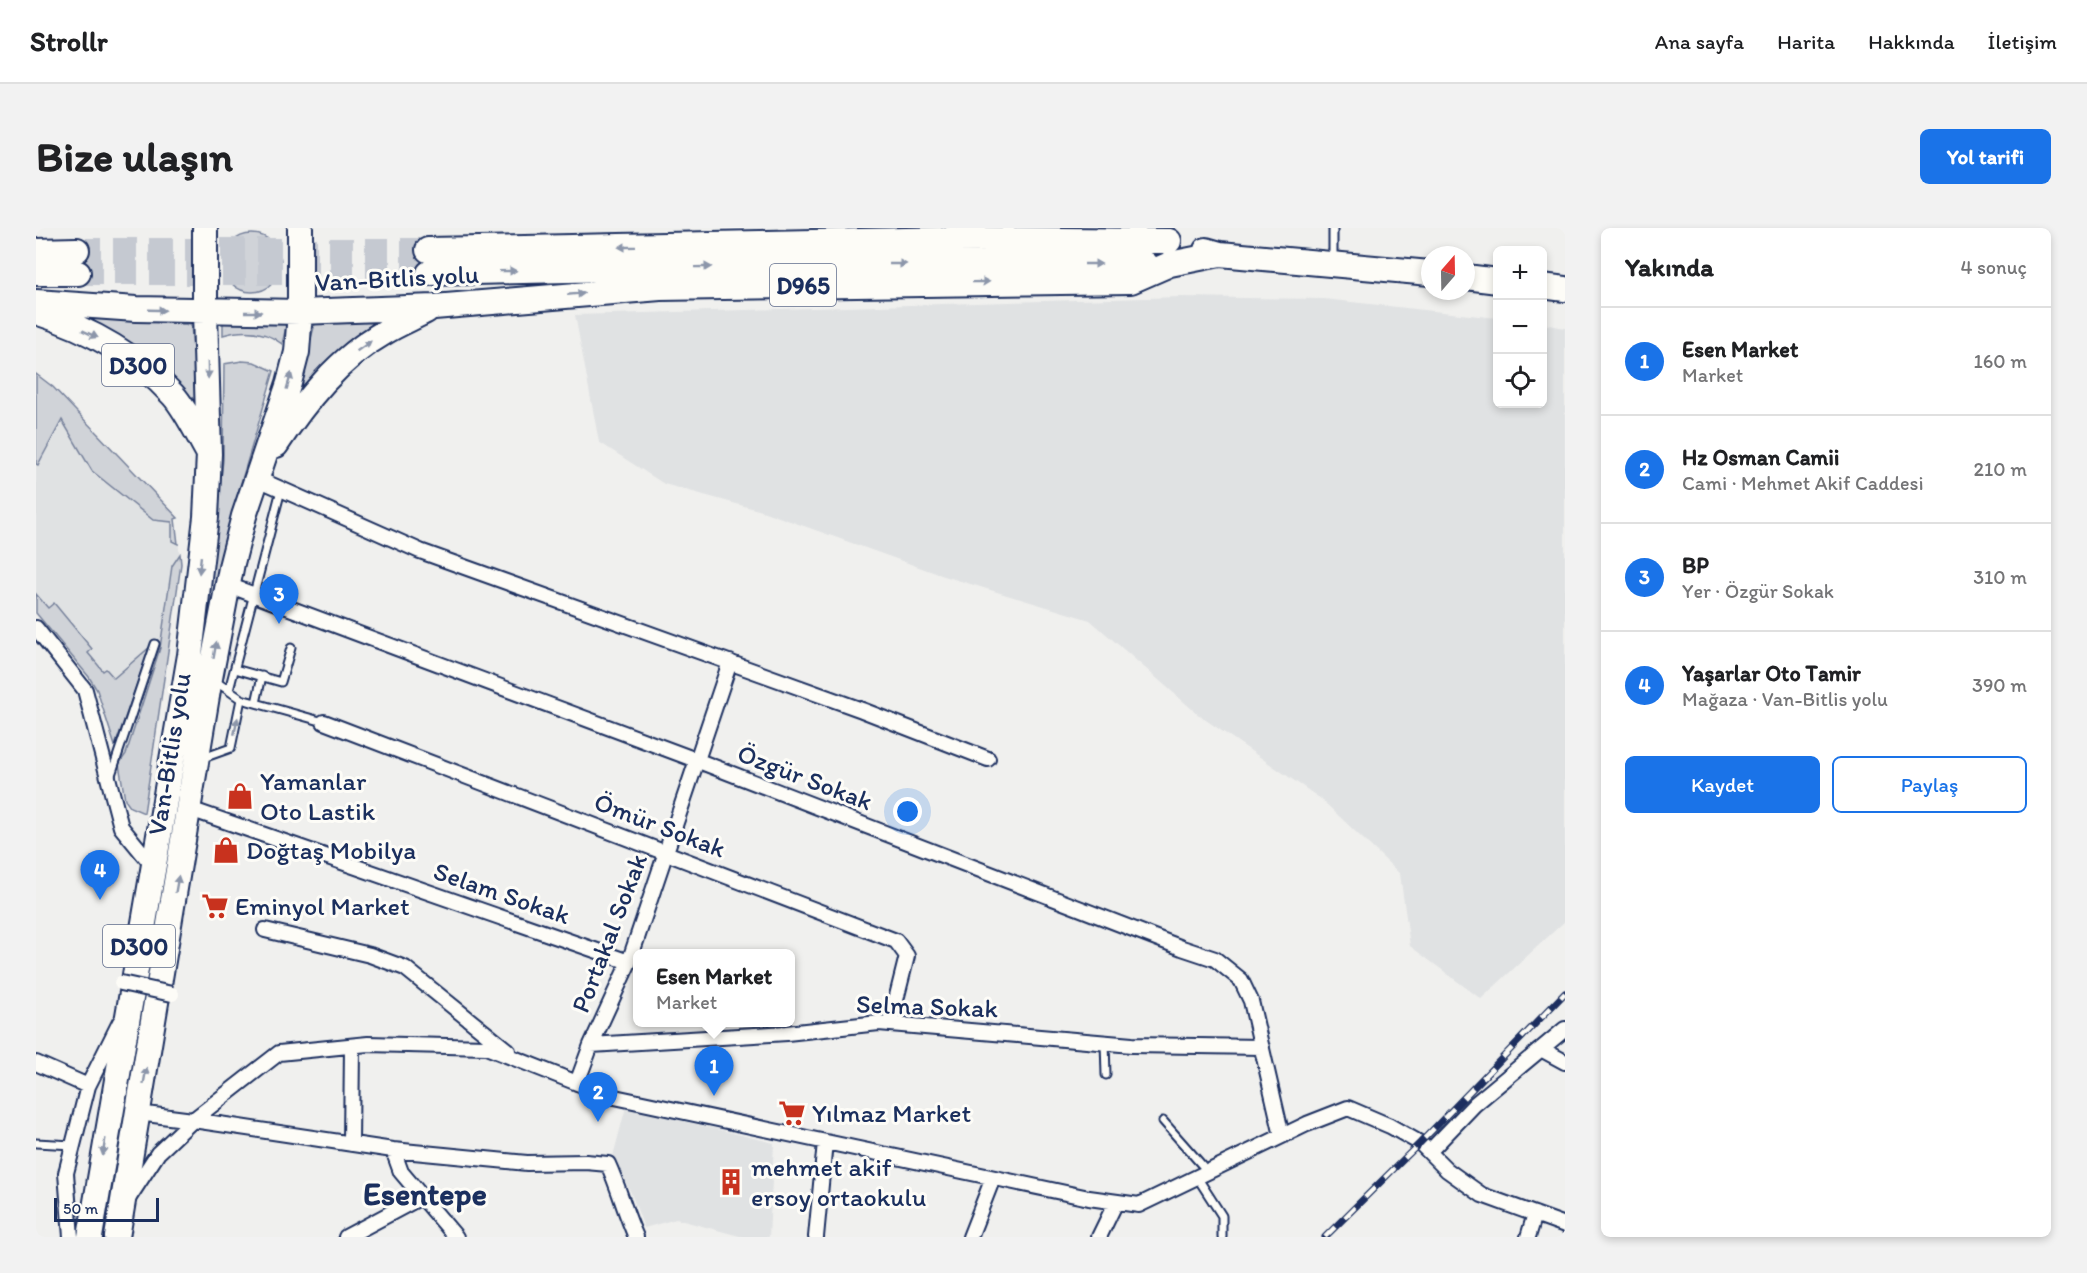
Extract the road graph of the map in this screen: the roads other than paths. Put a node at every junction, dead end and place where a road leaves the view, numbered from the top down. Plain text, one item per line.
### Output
1 (205, 228) edge
2 (300, 228) edge
3 (1140, 228) edge
4 (1333, 228) edge
5 (36, 251) edge
6 (1169, 253) junction
7 (429, 261) tunnel mouth
8 (1332, 263) junction
9 (1421, 272) edge
10 (36, 273) edge
11 (1475, 278) edge
12 (1493, 280) edge
13 (1547, 287) edge
14 (1565, 289) edge
15 (36, 302) edge
16 (434, 307) junction
17 (36, 312) edge
18 (205, 312) junction
19 (300, 312) junction
20 (209, 454) junction
21 (257, 474) junction
22 (282, 488) junction
23 (228, 585) junction
24 (254, 594) junction
25 (36, 628) edge
26 (155, 644) dead end
27 (291, 648) dead end
28 (730, 662) junction
29 (235, 669) junction
30 (262, 676) junction
31 (220, 684) junction
32 (242, 699) junction
33 (256, 703) junction
34 (324, 722) joint
35 (988, 759) dead end
36 (198, 760) junction
37 (696, 760) junction
38 (109, 780) junction
39 (190, 809) junction
40 (665, 852) junction
41 (153, 866) junction
42 (265, 930) dead end
43 (633, 949) edge
44 (633, 950) edge
45 (629, 962) junction
46 (121, 983) dead end
47 (172, 994) dead end
48 (128, 1006) junction
49 (890, 1024) junction
50 (1565, 1029) edge
51 (1105, 1042) junction
52 (591, 1045) junction
53 (352, 1046) junction
54 (1262, 1047) junction
55 (1541, 1049) junction
56 (519, 1060) junction
57 (1565, 1062) edge
58 (36, 1063) edge
59 (1106, 1075) dead end
60 (577, 1083) junction
61 (88, 1086) junction
62 (138, 1113) junction
63 (193, 1120) junction
64 (1163, 1121) dead end
65 (1282, 1136) junction
66 (825, 1142) junction
67 (36, 1143) edge
68 (73, 1144) junction
69 (351, 1144) junction
70 (1424, 1147) junction
71 (393, 1150) junction
72 (1203, 1174) junction
73 (993, 1178) junction
74 (421, 1197) junction
75 (1116, 1202) junction
76 (122, 1208) junction
77 (1535, 1214) junction
78 (1565, 1225) edge
79 (72, 1237) edge
80 (90, 1237) edge
81 (117, 1237) edge
82 (345, 1237) edge
83 (456, 1237) edge
84 (636, 1237) edge
85 (816, 1237) edge
86 (970, 1237) edge
87 (1099, 1237) edge
88 (1222, 1237) edge
89 (1528, 1237) edge

1 - 18 highway, Van-Bitlis yolu
2 - 19 highway
3 - 6 highway
4 - 8 lane
5 - 10 highway
6 - 7 highway
6 - 8 highway
16 -> 6 highway, Van-Bitlis yolu / D965
8 - 9 highway
11 - 12 highway
13 - 14 highway
15 -> 18 highway, D300
16 - 19 highway, Van-Bitlis yolu
21 -> 16 highway
17 -> 20 highway, D300
18 -> 19 highway
18 -> 20 highway, Van-Bitlis yolu
21 -> 19 highway, Van-Bitlis yolu / D300
20 -> 41 highway, Van-Bitlis yolu / D300
21 - 22 street
21 - 23 highway, Van-Bitlis yolu / D300
22 - 24 lane
22 - 28 street
23 - 24 street, Özgür Sokak
31 -> 23 highway, Van-Bitlis yolu / D300
24 - 29 lane
24 - 37 street, Özgür Sokak
25 - 38 street
26 - 38 lane
27 - 30 lane
28 - 35 street
28 - 37 street, Portakal Sokak
29 - 30 lane
29 - 31 lane
30 - 33 lane
31 - 32 lane
31 - 36 highway, Van-Bitlis yolu / D300
32 - 33 lane
36 -> 32 lane
33 - 34 lane
34 - 40 street, Ömür Sokak
36 - 39 highway, Van-Bitlis yolu / D300
37 - 40 street, Portakal Sokak
37 - 54 street, Özgür Sokak
38 - 41 street
39 - 45 street, Selam Sokak
62 -> 39 highway, Van-Bitlis yolu / D300
40 - 43 street, Portakal Sokak
40 - 49 street, Ömür Sokak
41 - 48 highway, Van-Bitlis yolu / D300
42 - 56 street
44 - 45 street, Portakal Sokak
45 - 52 street, Portakal Sokak
46 - 47 street, bridge
48 - 61 street
48 -> 80 highway, Van-Bitlis yolu / D300
49 - 51 street, Selma Sokak
49 - 52 street, Selma Sokak
50 - 55 street
51 - 54 street, Selma Sokak
51 - 59 lane
52 - 60 street, Portakal Sokak
53 - 56 street
53 - 63 street
53 - 69 street
54 - 65 street, Özgür Sokak
55 - 57 street
55 - 70 street
56 - 60 street
58 - 61 street
60 - 66 street
61 - 68 street
62 - 63 street
62 - 76 highway, Van-Bitlis yolu / D300
63 - 69 street
63 - 76 street
64 - 72 lane
65 - 70 street
65 - 72 street
66 - 73 street
66 - 85 street
67 - 68 lane
68 - 79 street
69 - 71 street
70 - 77 street
71 - 74 street
71 - 84 street
72 - 75 street
72 - 88 lane
73 - 75 street
73 - 86 street
74 - 82 street
74 - 83 street
75 - 87 street
76 - 81 highway, Van-Bitlis yolu / D300
77 - 78 street
77 - 89 street

